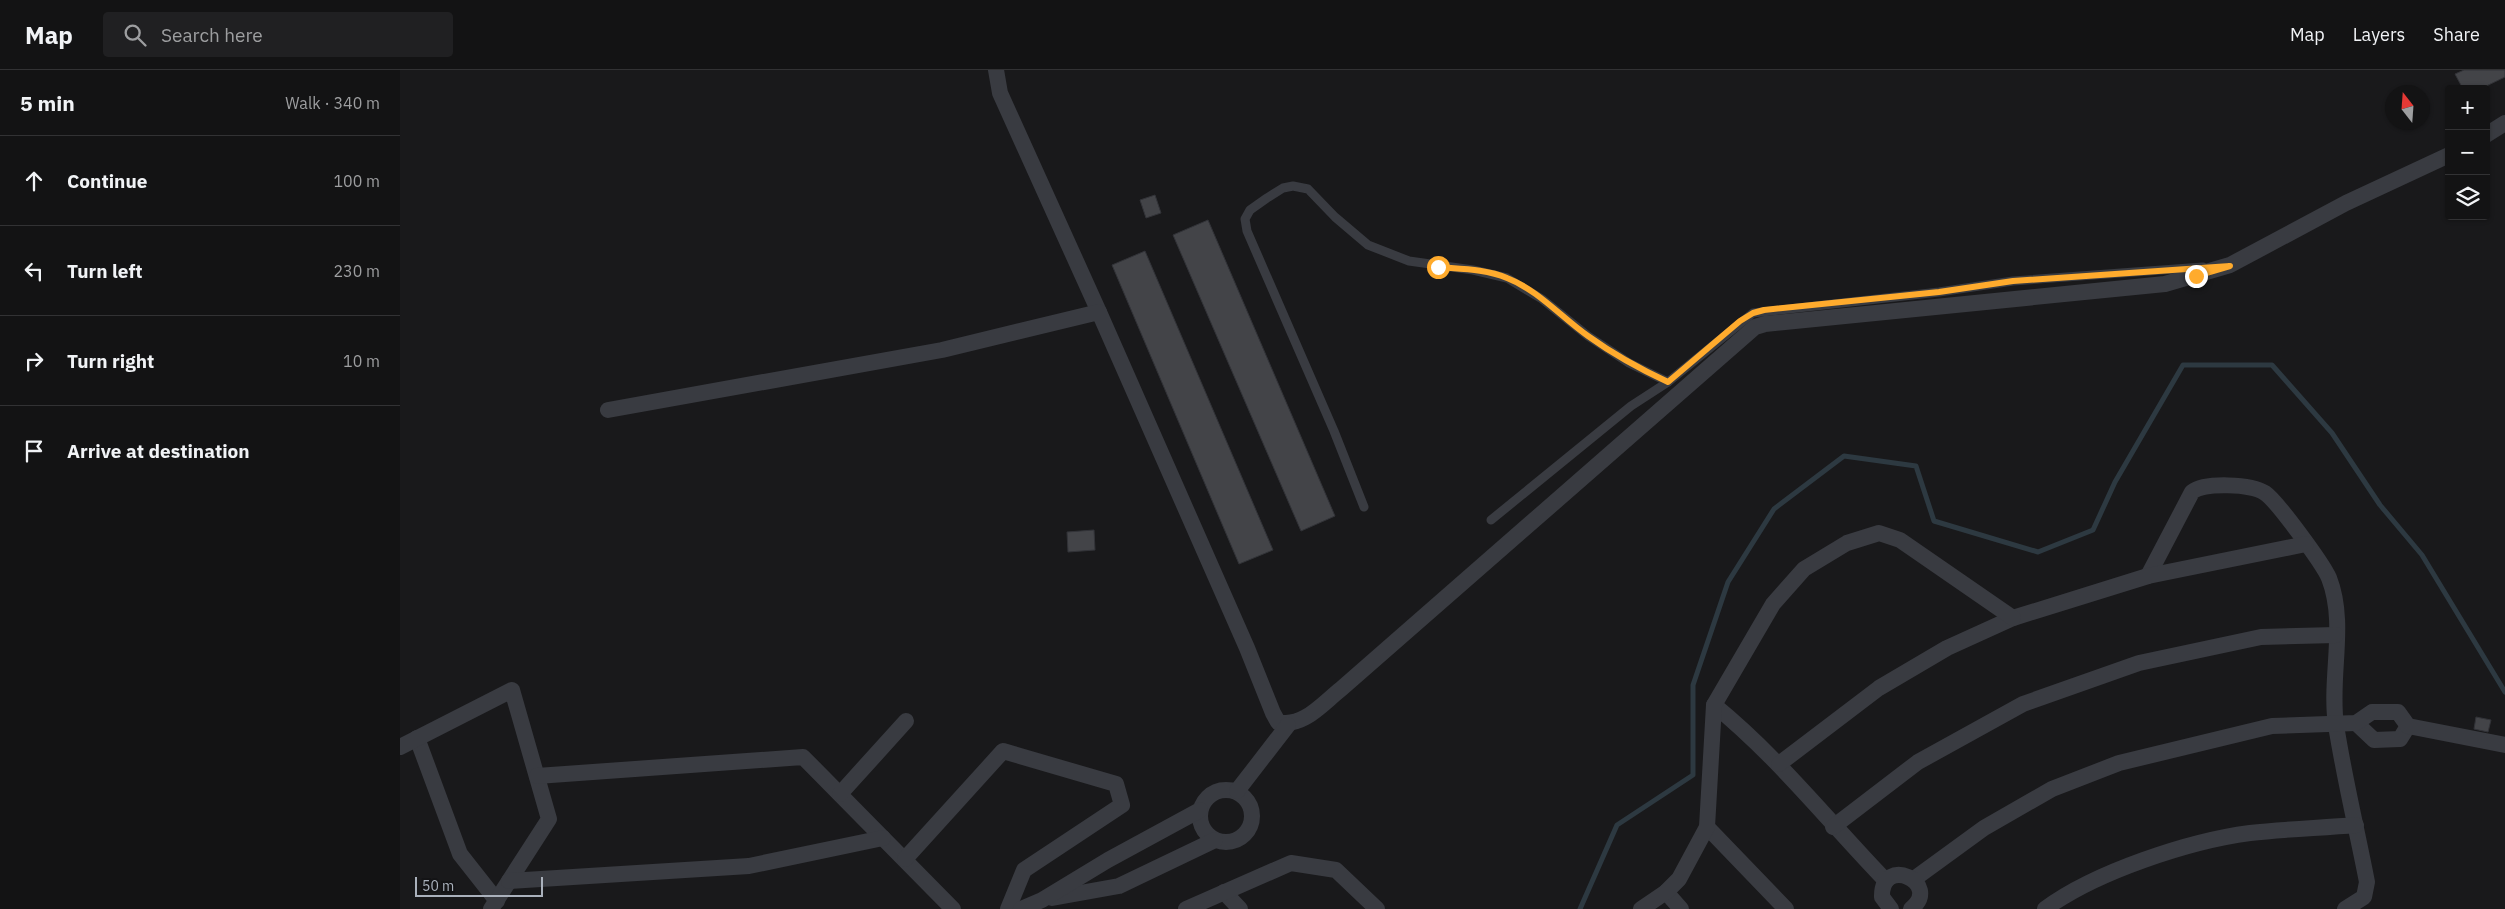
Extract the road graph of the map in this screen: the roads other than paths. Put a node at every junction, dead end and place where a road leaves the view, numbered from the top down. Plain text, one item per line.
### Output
1 (996, 70) edge
2 (2505, 122) edge
3 (2490, 132) edge
4 (2445, 157) edge
5 (2230, 266) junction
6 (1098, 312) junction
7 (1668, 382) junction
8 (608, 410) dead end
9 (1364, 507) dead end
10 (1491, 520) dead end
11 (2306, 544) junction
12 (2148, 576) junction
13 (2013, 618) junction
14 (2336, 635) junction
15 (1714, 705) junction
16 (906, 721) dead end
17 (2356, 723) junction
18 (2336, 724) junction
19 (1288, 725) junction
20 (2408, 726) junction
21 (417, 738) junction
22 (2500, 745) edge
23 (400, 747) edge
24 (1779, 764) junction
25 (537, 776) junction
26 (1237, 792) junction
27 (840, 794) junction
28 (1200, 810) junction
29 (2356, 825) junction
30 (1707, 827) junction
31 (1833, 827) junction
32 (883, 838) junction
33 (1215, 840) junction
34 (905, 860) junction
35 (1914, 879) junction
36 (509, 881) junction
37 (1886, 882) junction
38 (1224, 892) junction
39 (1666, 892) junction
40 (1042, 900) junction
41 (494, 905) edge
42 (1887, 908) edge
43 (953, 909) edge
44 (1008, 909) edge
45 (1021, 909) edge
46 (1186, 909) edge
47 (1240, 909) edge
48 (1377, 909) edge
49 (1641, 909) edge
50 (1681, 909) edge
51 (1786, 909) edge
52 (1911, 909) edge
53 (2045, 909) edge
54 (2345, 909) edge

1 - 6 street
2 - 3 street
4 - 5 street
5 - 7 lane
5 - 19 street
6 - 8 street
6 - 19 street
7 - 9 lane
7 - 10 lane
11 - 12 street
11 - 12 street
11 - 14 street
12 - 13 street
13 - 15 street
13 - 24 street
14 - 18 street
14 - 31 street
15 - 24 street
15 - 30 street
16 - 27 street
17 - 18 street
17 - 20 street
17 - 20 street
18 - 29 street
18 - 35 street
19 - 26 street
20 - 22 street
21 - 23 street
21 - 25 street
21 - 41 street
24 - 31 street
25 - 27 street
25 - 36 street
26 - 28 street
26 - 33 street
27 - 32 street
28 - 33 street
28 - 40 street
29 - 53 street
29 - 54 street
30 - 39 street
30 - 51 street
31 - 37 street
32 - 34 street
32 - 36 street
33 - 40 street
34 - 43 street
34 - 44 street
35 - 37 street
35 - 52 street
36 - 41 street
37 - 42 street
38 - 46 street
38 - 47 street
38 - 48 street
39 - 49 street
39 - 50 street
40 - 45 street

